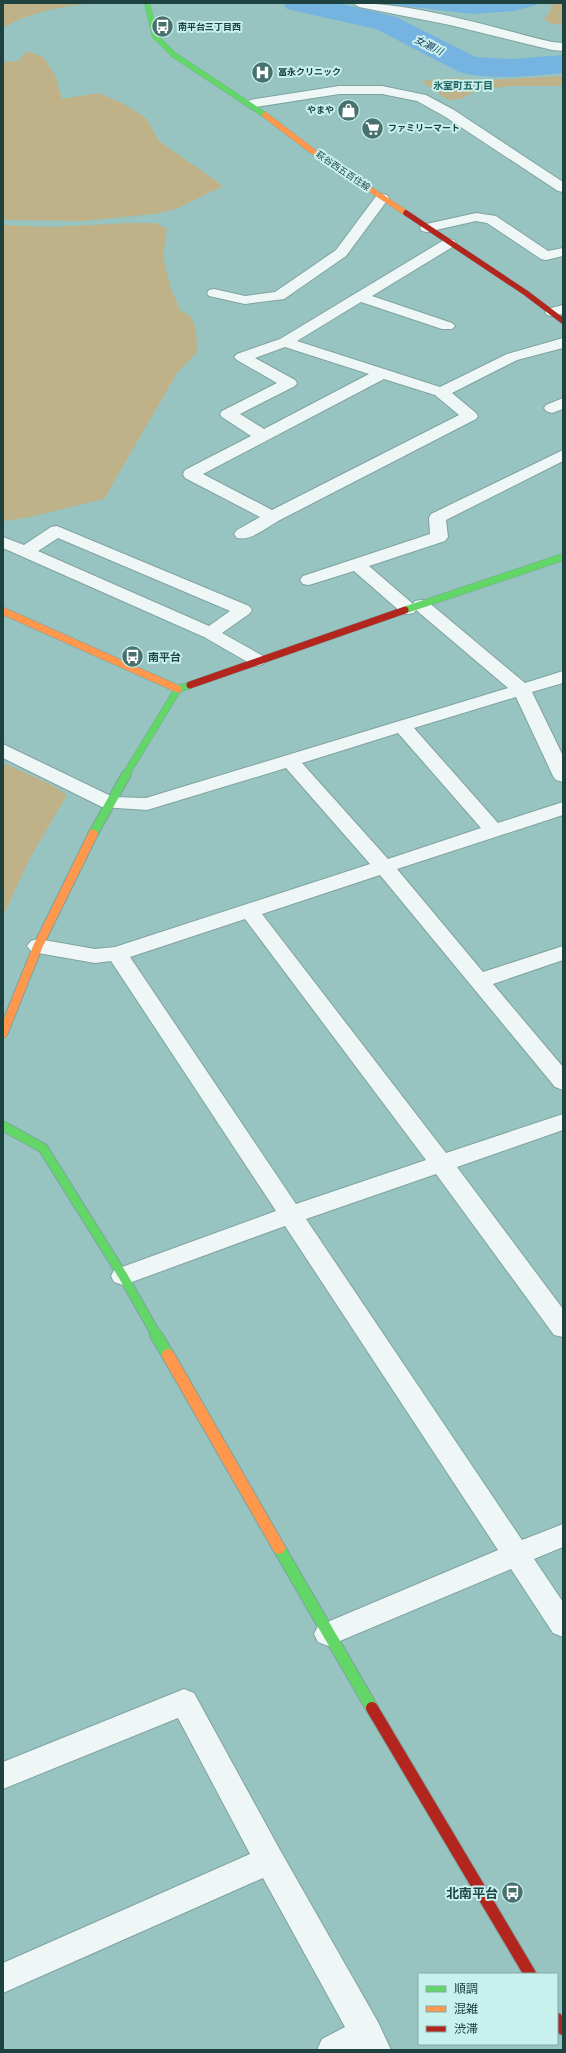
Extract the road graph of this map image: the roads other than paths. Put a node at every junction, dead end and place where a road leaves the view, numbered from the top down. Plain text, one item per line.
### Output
1 (146, 3) edge
2 (359, 3) edge
3 (563, 47) edge
4 (250, 104) junction
5 (563, 188) edge
6 (382, 198) junction
7 (427, 228) junction
8 (449, 243) junction
9 (563, 252) edge
10 (214, 293) dead end
11 (360, 297) junction
12 (559, 314) edge
13 (447, 326) dead end
14 (285, 342) junction
15 (563, 343) edge
16 (383, 373) junction
17 (441, 392) junction
18 (263, 436) junction
19 (563, 455) edge
20 (272, 517) junction
21 (243, 534) dead end
22 (3, 542) edge
23 (25, 552) junction
24 (563, 557) edge
25 (356, 564) junction
26 (309, 580) dead end
27 (414, 607) junction
28 (3, 611) edge
29 (210, 633) junction
30 (257, 660) junction
31 (563, 677) edge
32 (178, 689) junction
33 (521, 689) junction
34 (402, 726) junction
35 (3, 750) edge
36 (289, 760) junction
37 (563, 776) edge
38 (109, 803) junction
39 (563, 808) edge
40 (494, 831) junction
41 (384, 867) junction
42 (250, 912) junction
43 (38, 946) junction
44 (563, 953) edge
45 (117, 954) junction
46 (480, 981) junction
47 (3, 1033) edge
48 (563, 1082) edge
49 (563, 1122) edge
50 (3, 1126) edge
51 (441, 1163) junction
52 (290, 1215) junction
53 (123, 1276) junction
54 (563, 1328) edge
55 (563, 1535) edge
56 (515, 1556) junction
57 (563, 1625) edge
58 (328, 1634) junction
59 (3, 1776) edge
60 (269, 1860) junction
61 (529, 1973) edge
62 (3, 1978) edge
63 (371, 2042) edge
64 (332, 2050) edge

1 - 4 street, 萩谷西五百住線
2 - 3 street
4 - 5 street
4 - 6 street, 萩谷西五百住線
6 - 7 street, 萩谷西五百住線
6 - 10 street
7 - 8 street, 萩谷西五百住線
7 - 9 street
8 - 11 street
8 - 12 street, 萩谷西五百住線
11 - 13 street
11 - 14 street
14 - 16 street
14 - 18 street
15 - 17 street
16 - 17 street
16 - 18 street
17 - 20 street
18 - 20 street
19 - 25 street
20 - 21 street
22 - 23 street
23 - 29 street
23 - 29 street
24 - 27 street
25 - 26 street
25 - 27 street
27 - 30 street
27 - 33 street
28 - 32 street
29 - 30 street
30 - 32 street
31 - 33 street
32 - 38 street
33 - 34 street
33 - 37 street
34 - 36 street
34 - 40 street
35 - 38 street
36 - 38 street
36 - 41 street
38 - 43 street
39 - 40 street
40 - 41 street
41 - 42 street
41 - 46 street
42 - 45 street
42 - 51 street
43 - 45 street
43 - 47 street
44 - 46 street
45 - 52 street
46 - 48 street
49 - 51 street
50 - 53 street
51 - 52 street
51 - 54 street
52 - 53 street
52 - 56 street
53 - 58 street
55 - 56 street
56 - 57 street
56 - 58 street
58 - 61 street
59 - 60 street
60 - 62 street
60 - 63 street
63 - 64 street

